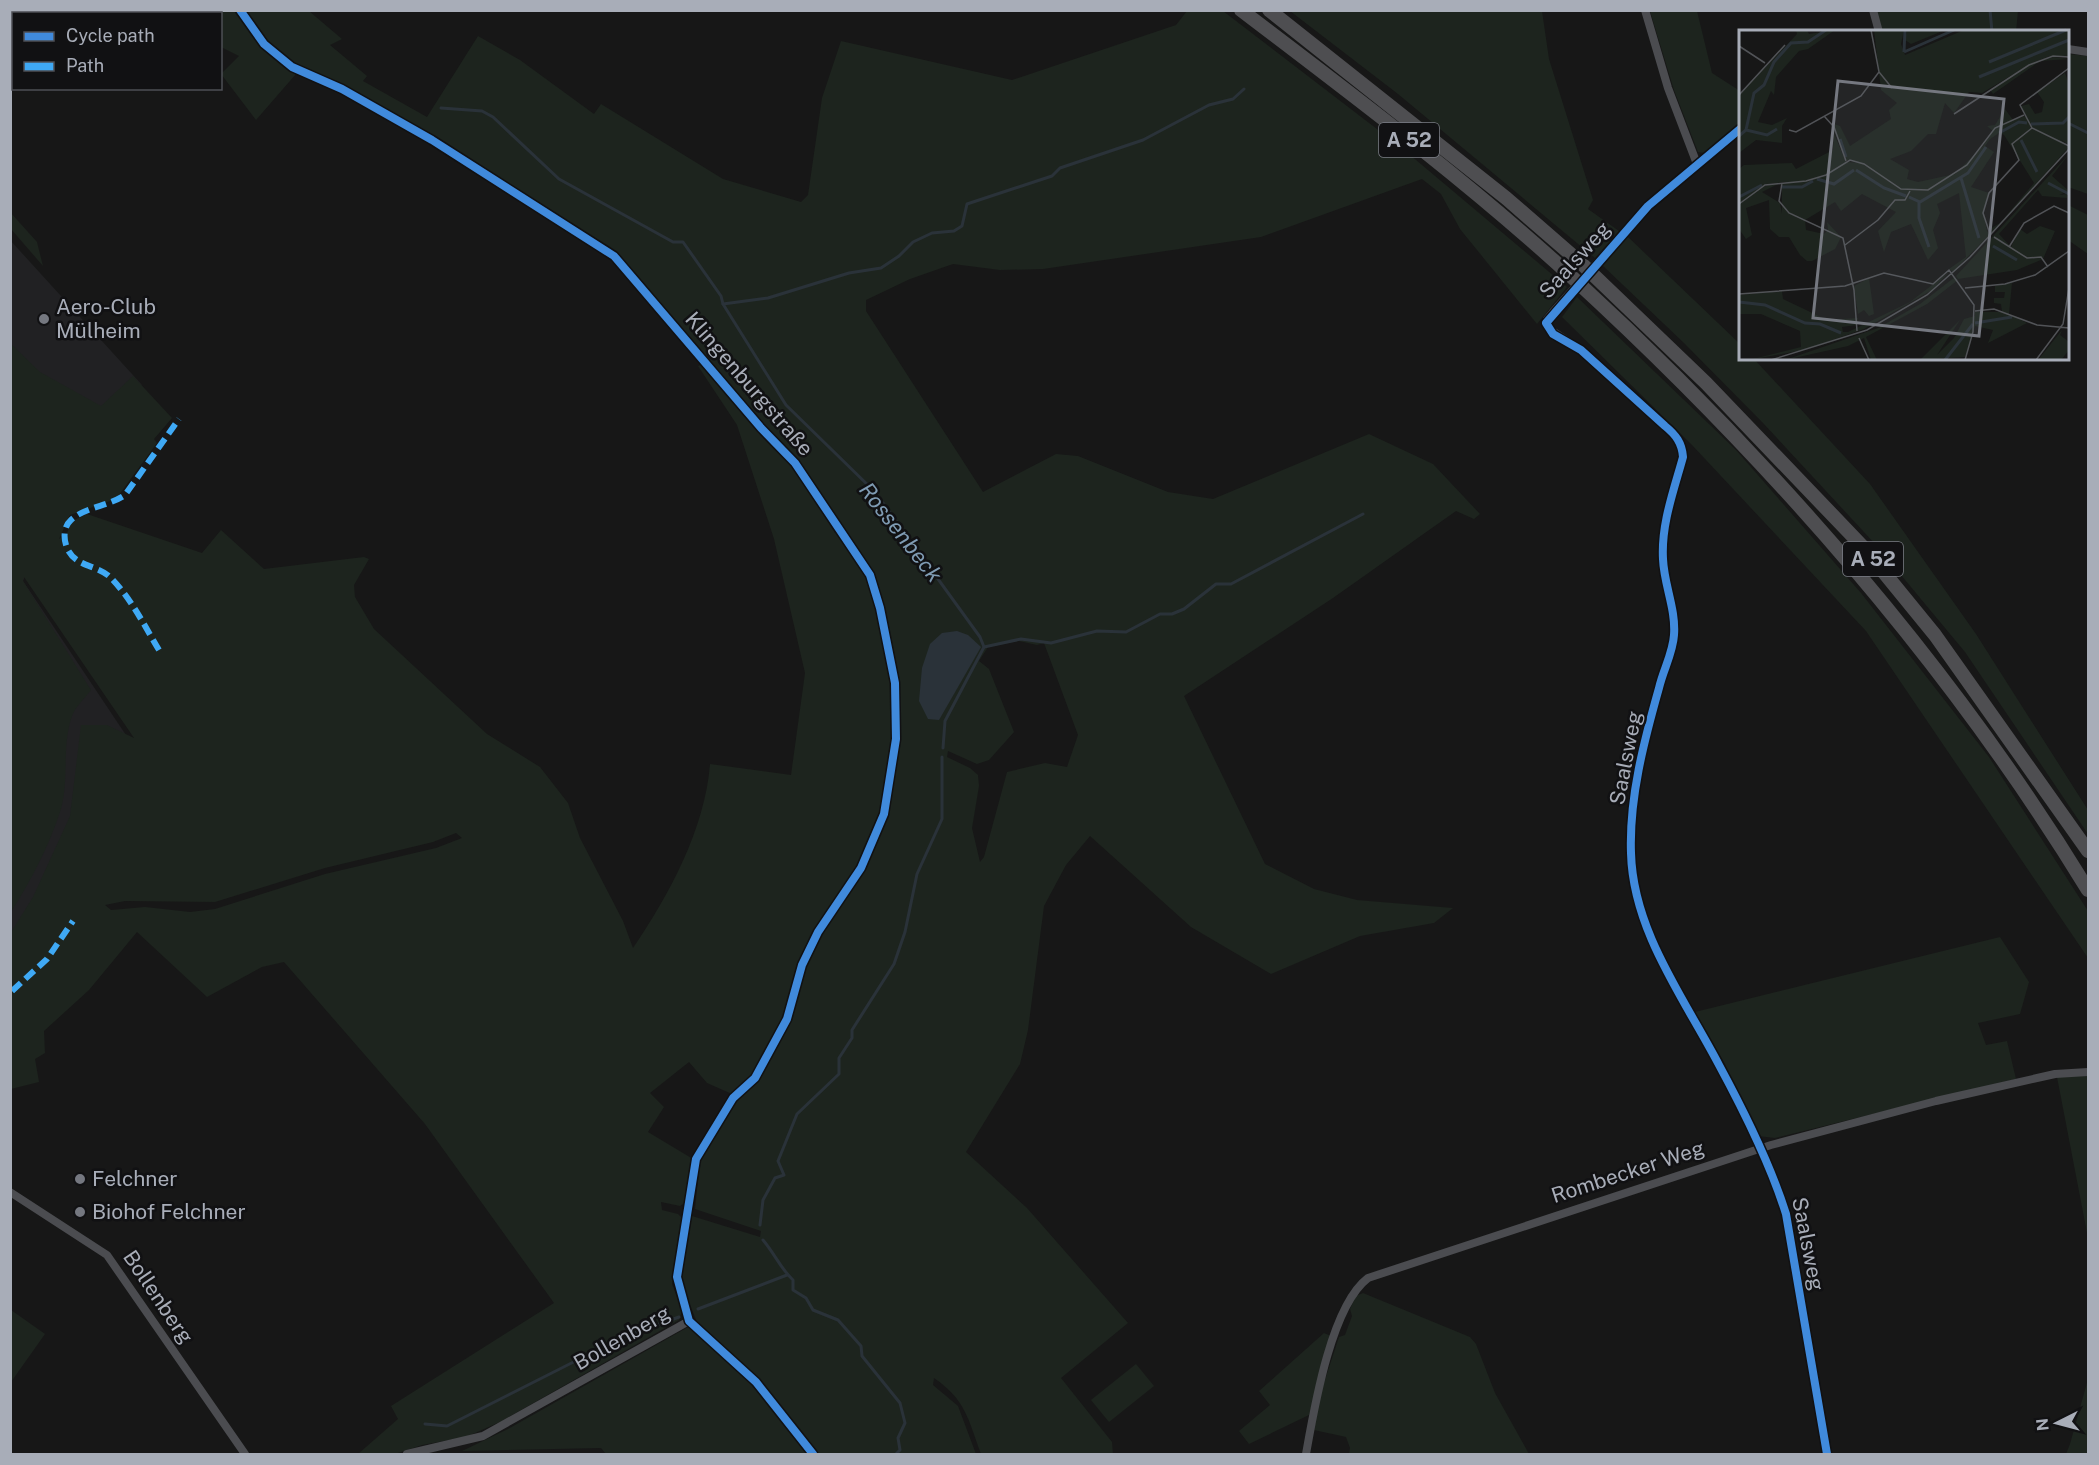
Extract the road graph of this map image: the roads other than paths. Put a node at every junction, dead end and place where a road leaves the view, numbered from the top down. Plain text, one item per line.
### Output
1 (240, 10) edge
2 (1241, 10) edge
3 (1269, 10) edge
4 (1645, 10) edge
5 (1874, 10) edge
6 (1879, 30) edge
7 (2069, 50) edge
8 (2088, 52) edge
9 (1739, 130) edge
10 (1698, 163) junction
11 (2088, 851) edge
12 (2088, 890) edge
13 (2088, 1072) edge
14 (1760, 1148) junction
15 (10, 1192) edge
16 (689, 1321) junction
17 (246, 1455) edge
18 (407, 1455) edge
19 (813, 1455) edge
20 (1306, 1455) edge
21 (1827, 1455) edge

1 - 16 street, Klingenburgstraße
2 - 12 highway, A 52
3 - 11 highway, A 52
4 - 10 street
5 - 6 street
7 - 8 street
9 - 10 street, Saalsweg
10 - 14 street, Saalsweg, bridge
13 - 14 street, Rombecker Weg
14 - 20 street, Rombecker Weg
14 - 21 street, Saalsweg
15 - 17 street, Bollenberg
16 - 18 street, Bollenberg
16 - 19 street

